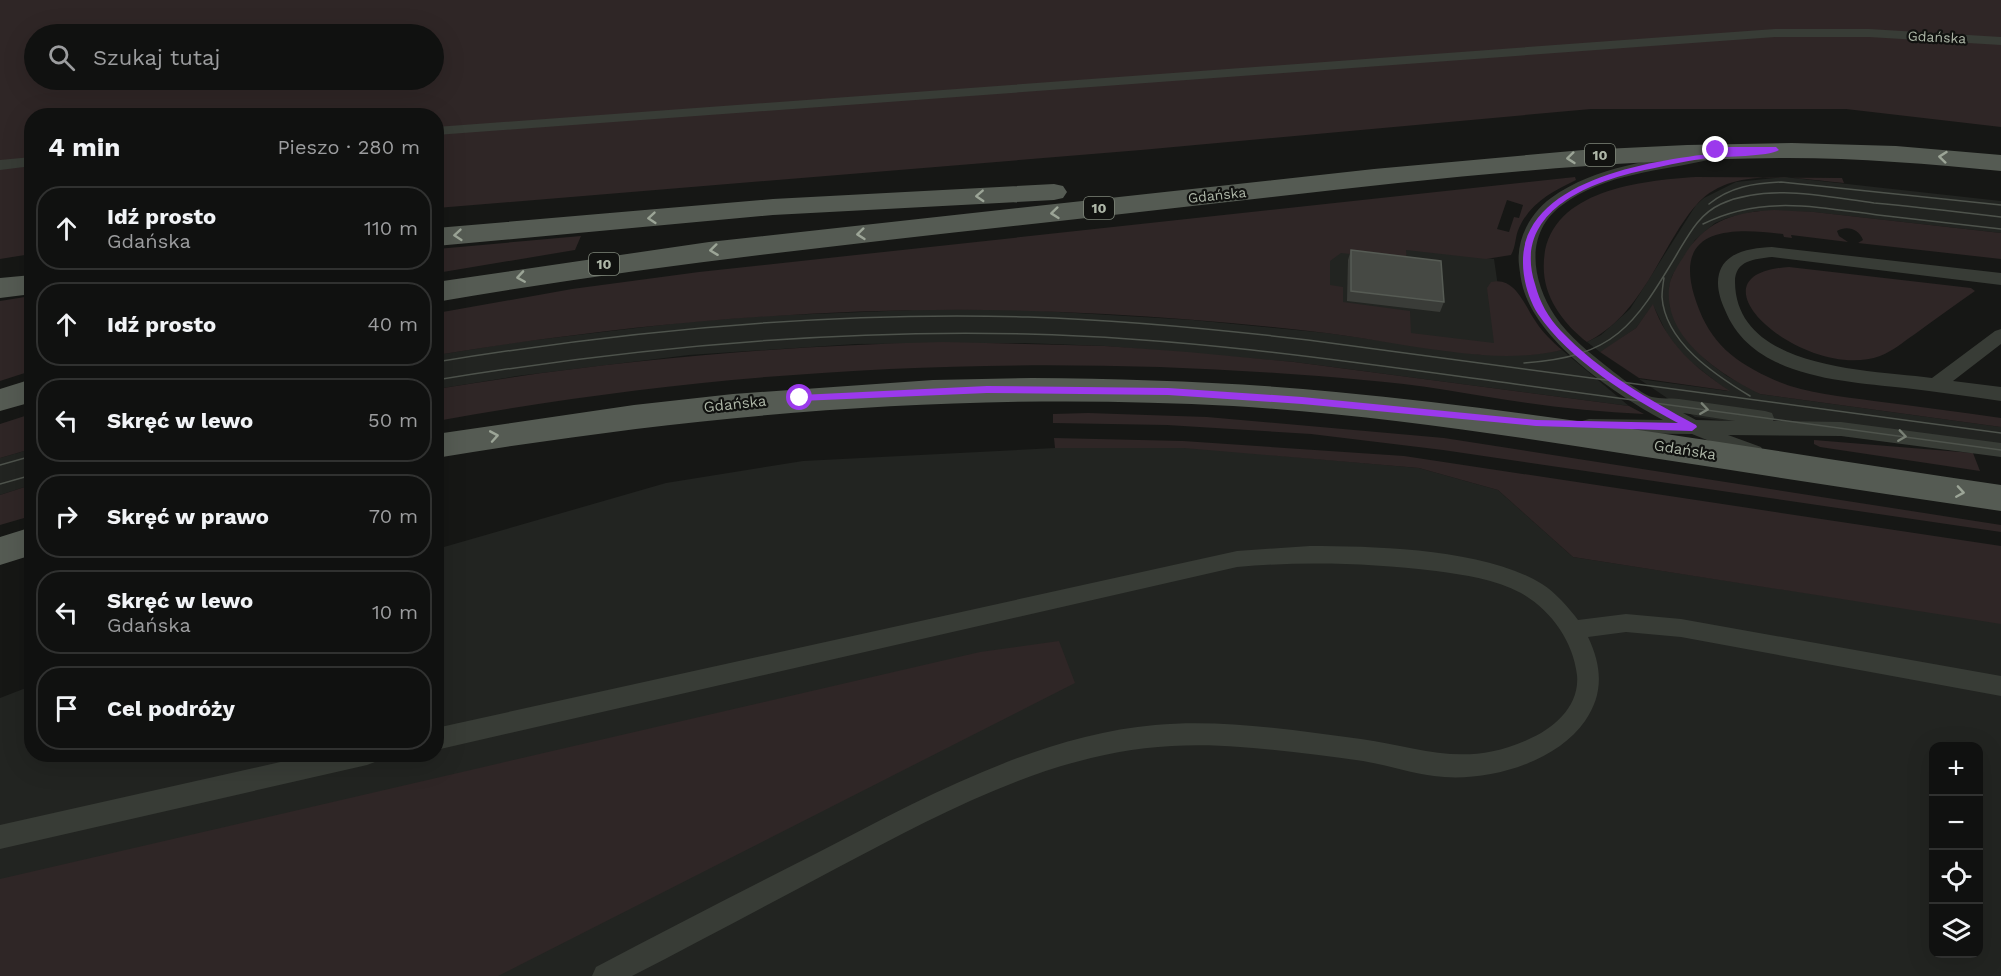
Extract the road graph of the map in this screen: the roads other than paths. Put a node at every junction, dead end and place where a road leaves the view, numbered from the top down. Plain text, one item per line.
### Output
1 (2001, 41) edge
2 (444, 130) edge
3 (1776, 150) junction
4 (24, 162) edge
5 (2001, 163) edge
6 (0, 165) edge
7 (1426, 172) junction
8 (444, 236) edge
9 (2001, 279) edge
10 (24, 285) edge
11 (0, 288) edge
12 (444, 291) edge
13 (2001, 335) edge
14 (1935, 385) junction
15 (24, 392) edge
16 (2001, 394) edge
17 (0, 400) edge
18 (1646, 402) junction
19 (1445, 415) junction
20 (1692, 427) junction
21 (1858, 430) junction
22 (444, 445) edge
23 (2001, 450) edge
24 (1860, 477) junction
25 (2001, 498) edge
26 (24, 544) edge
27 (0, 551) edge
28 (1573, 630) junction
29 (2001, 686) edge
30 (444, 737) edge
31 (332, 762) edge
32 (0, 837) edge
33 (605, 976) edge

1 - 2 lane, Gdańska
5 -> 3 main road, Gdańska / 10
3 -> 7 main road, Gdańska / 10
3 - 18 lane
4 - 6 lane
7 -> 8 main road
7 -> 12 main road, Gdańska / 10
9 - 14 lane
10 - 11 main road
13 - 14 lane
14 - 16 lane
15 - 17 main road
18 - 20 lane
18 -> 21 lane
19 - 20 lane
22 -> 19 main road, Gdańska
19 - 24 main road, Gdańska
20 - 21 lane
20 - 24 lane
21 -> 23 lane
24 -> 25 main road, Gdańska
26 - 27 main road
28 - 29 lane
28 - 30 lane
28 - 33 lane
31 - 32 lane

